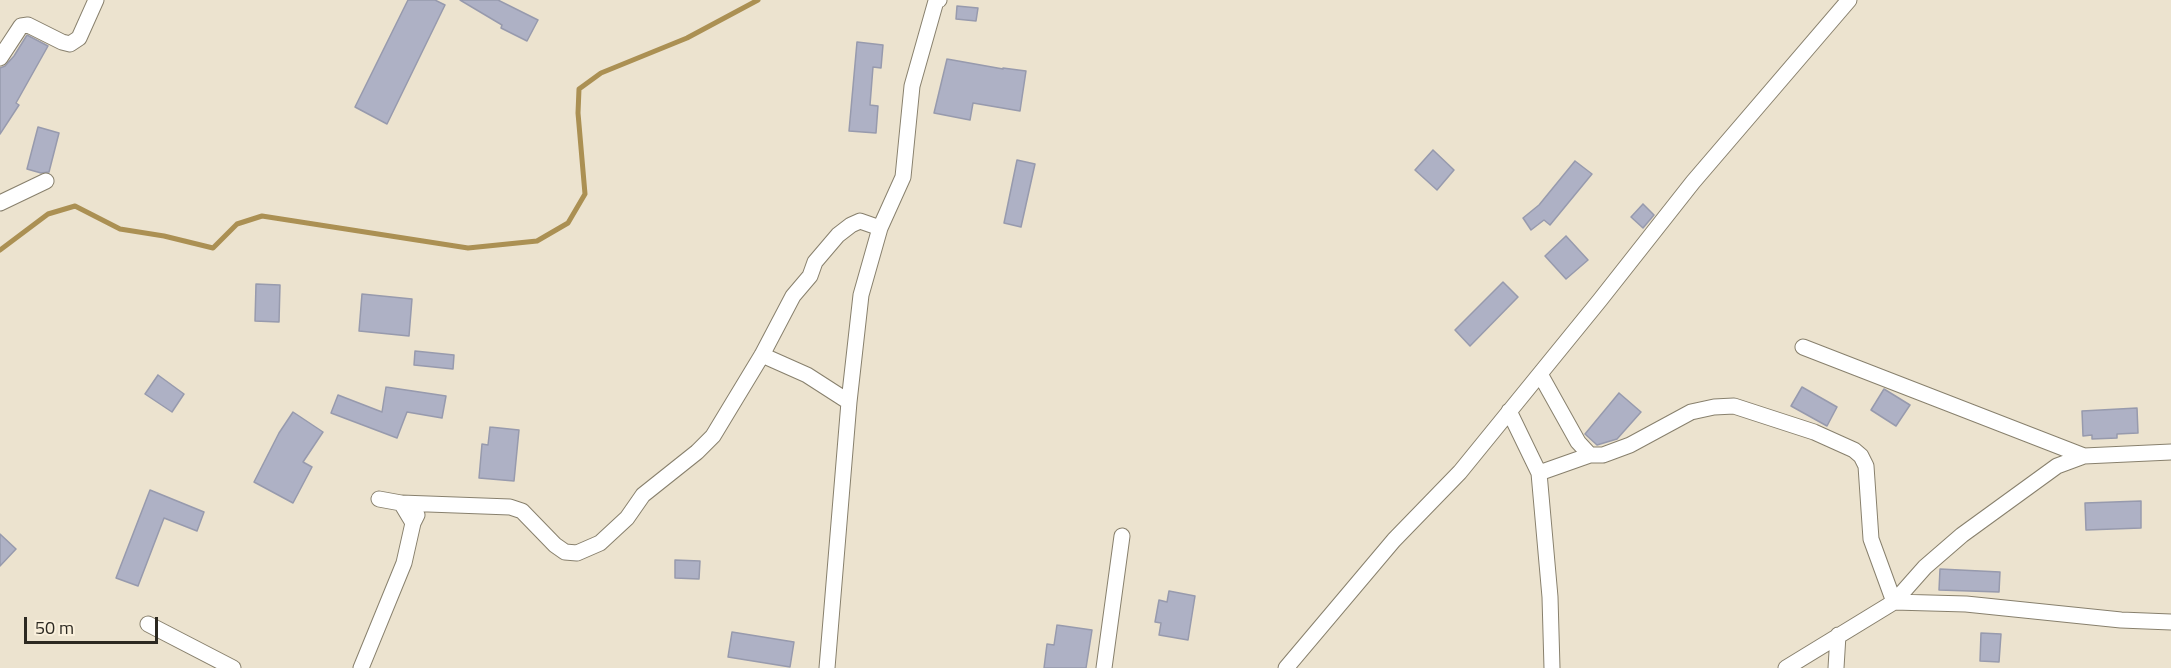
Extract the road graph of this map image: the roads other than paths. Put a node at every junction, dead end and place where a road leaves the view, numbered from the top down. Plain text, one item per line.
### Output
1 (96, 0) edge
2 (939, 0) edge
3 (1848, 0) edge
4 (0, 58) edge
5 (46, 181) dead end
6 (0, 204) edge
7 (880, 228) junction
8 (1803, 346) dead end
9 (762, 355) junction
10 (1540, 374) junction
11 (849, 402) junction
12 (1509, 411) junction
13 (2171, 452) edge
14 (1590, 455) junction
15 (2084, 456) junction
16 (1539, 473) junction
17 (379, 499) dead end
18 (401, 503) junction
19 (423, 504) junction
20 (413, 523) junction
21 (1122, 536) dead end
22 (1894, 603) junction
23 (2171, 622) edge
24 (148, 624) dead end
25 (1838, 635) junction
26 (233, 668) edge
27 (361, 668) edge
28 (827, 668) edge
29 (1104, 668) edge
30 (1286, 668) edge
31 (1552, 668) edge
32 (1786, 668) edge
33 (1836, 668) edge

1 - 4 street
2 - 7 street
3 - 10 street
5 - 6 street
7 - 9 street
7 - 11 street
8 - 15 street
9 - 11 street
9 - 19 street
10 - 12 street
10 - 14 street
11 - 28 street
12 - 16 street
12 - 30 street
13 - 15 street
14 - 16 street
14 - 22 street
15 - 22 street
16 - 31 street
17 - 18 street
18 - 19 street
18 - 20 street
19 - 20 street
20 - 27 street
21 - 29 street
22 - 23 street
22 - 25 street
24 - 26 street
25 - 32 street
25 - 33 street

